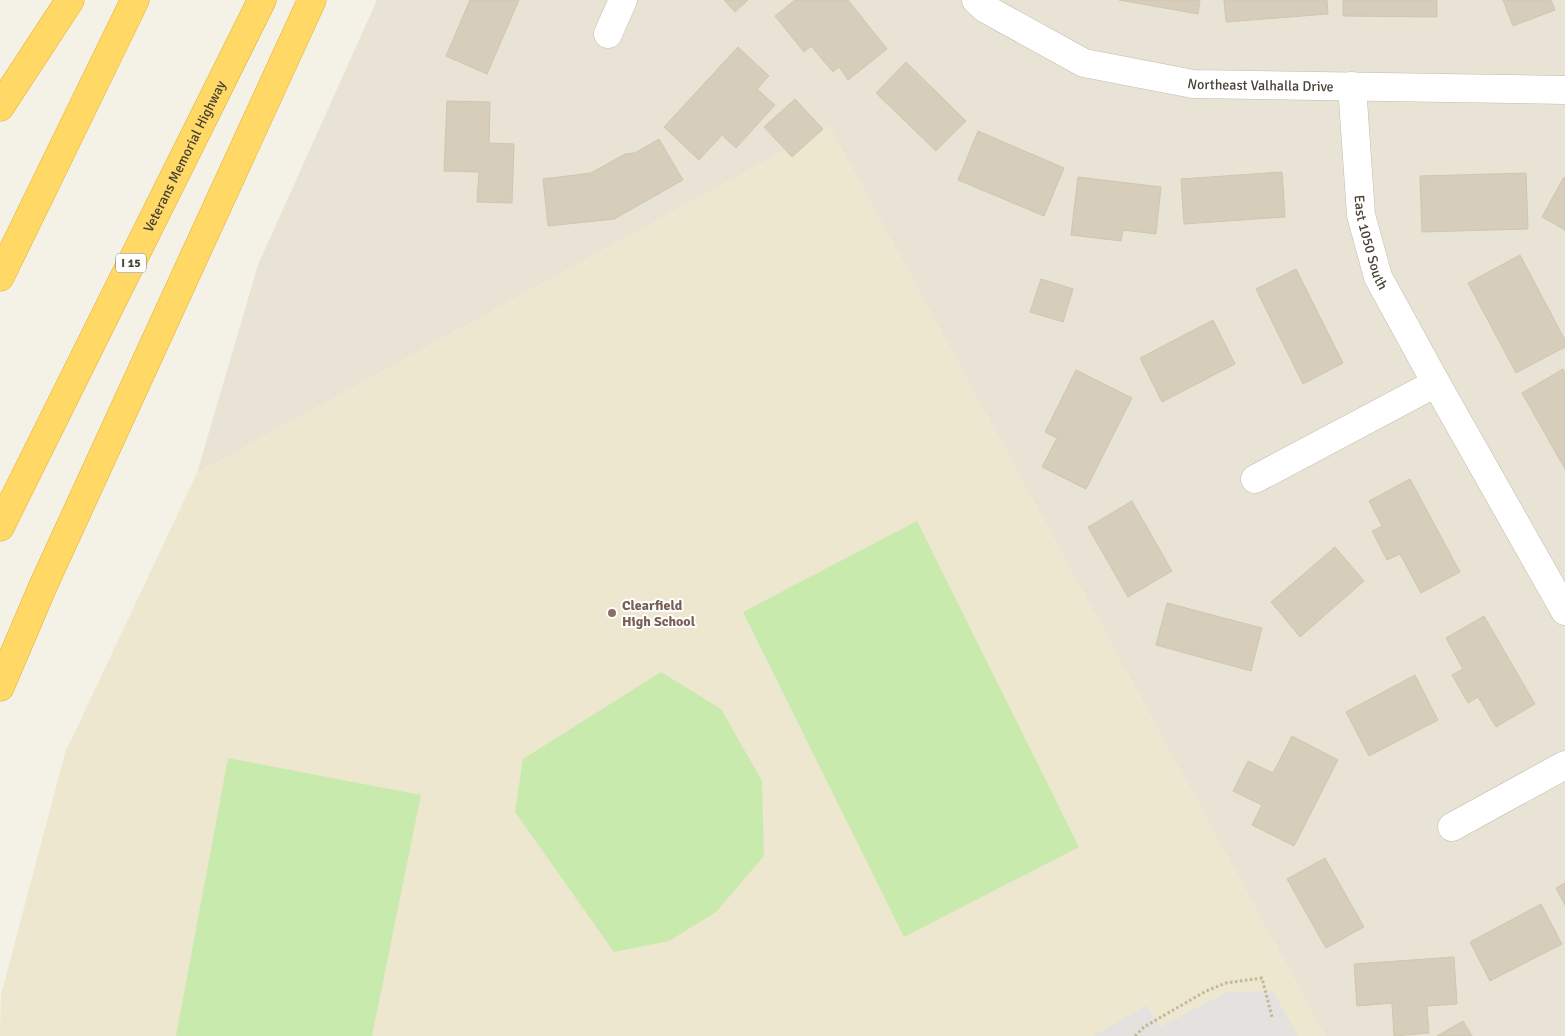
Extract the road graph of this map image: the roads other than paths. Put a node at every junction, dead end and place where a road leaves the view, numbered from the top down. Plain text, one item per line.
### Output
1 (70, 0) edge
2 (135, 0) edge
3 (262, 0) edge
4 (312, 0) edge
5 (622, 0) edge
6 (976, 0) edge
7 (608, 34) dead end
8 (1352, 86) junction
9 (1565, 90) edge
10 (0, 108) edge
11 (0, 276) edge
12 (1436, 383) junction
13 (1255, 479) dead end
14 (0, 527) edge
15 (1565, 610) edge
16 (0, 687) edge
17 (1565, 765) edge
18 (1452, 827) dead end

1 - 10 highway
2 - 11 highway
3 - 14 highway, Veterans Memorial Highway / I 15
4 - 16 highway
5 - 7 street
6 - 8 street, Northeast Valhalla Drive
8 - 9 street, Northeast Valhalla Drive
8 - 12 street, East 1050 South
12 - 13 street
12 - 15 street, East 1050 South
17 - 18 street

